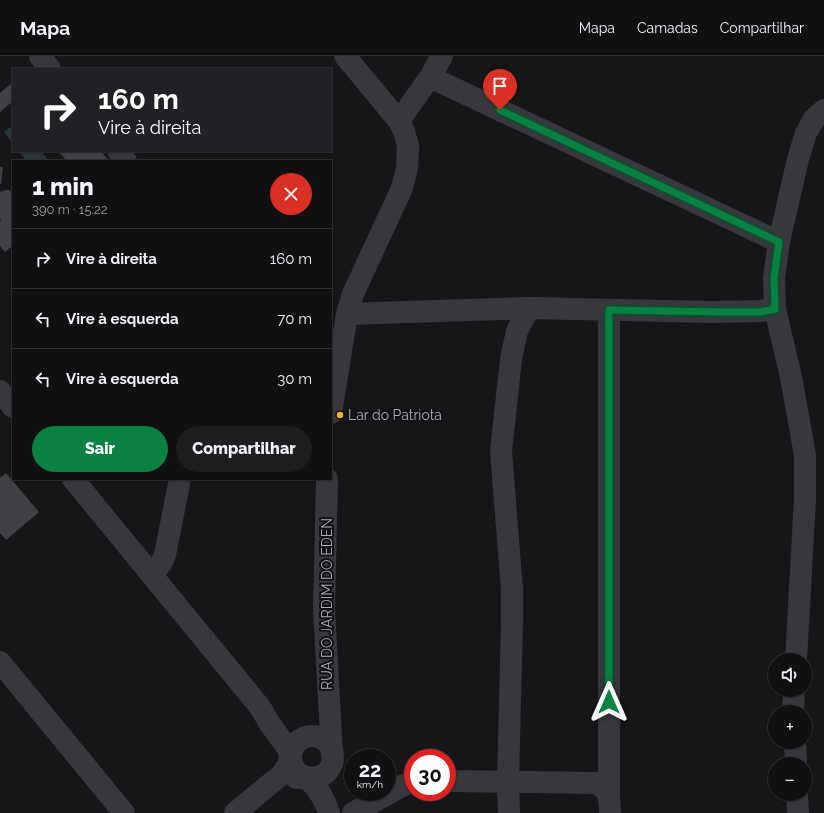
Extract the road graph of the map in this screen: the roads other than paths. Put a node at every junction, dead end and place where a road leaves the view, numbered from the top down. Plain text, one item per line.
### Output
1 (40, 56) edge
2 (345, 56) edge
3 (442, 56) edge
4 (49, 68) edge
5 (430, 77) junction
6 (824, 110) edge
7 (399, 121) junction
8 (119, 152) edge
9 (125, 160) edge
10 (779, 242) junction
11 (529, 308) junction
12 (775, 309) junction
13 (609, 310) junction
14 (347, 314) junction
15 (0, 391) edge
16 (332, 400) edge
17 (12, 406) edge
18 (74, 480) edge
19 (180, 480) edge
20 (327, 480) edge
21 (151, 574) junction
22 (796, 653) edge
23 (0, 662) edge
24 (328, 696) junction
25 (260, 707) junction
26 (306, 737) junction
27 (291, 753) junction
28 (332, 756) junction
29 (306, 777) junction
30 (456, 781) edge
31 (508, 781) junction
32 (268, 785) junction
33 (404, 785) edge
34 (797, 801) edge
35 (609, 805) edge
36 (124, 813) edge
37 (235, 813) edge
38 (329, 813) edge
39 (353, 813) edge
40 (509, 813) edge
41 (798, 813) edge

1 - 4 street
2 - 7 street
3 - 5 street
5 - 7 street
5 - 10 street
6 - 10 street
7 - 14 street
8 - 9 street
10 - 12 street
11 - 13 street
11 - 14 street
11 - 31 street
12 - 13 street
12 - 22 street
13 - 35 street
14 - 16 street
15 - 17 street
18 - 21 street
19 - 21 street
20 - 24 street, RUA DO JARDIM DO EDEN
21 - 25 street
23 - 36 street
24 - 26 street
24 - 28 street, RUA DO JARDIM DO EDEN
25 - 26 street
25 - 27 street
26 - 27 street
26 - 28 street
27 - 29 street
27 - 32 street
28 - 29 street
28 - 38 street, RUA DO JARDIM DO EDEN
29 - 32 street
29 - 38 street
30 - 31 street
31 - 35 street
31 - 40 street
32 - 37 street
33 - 39 street
34 - 41 street

